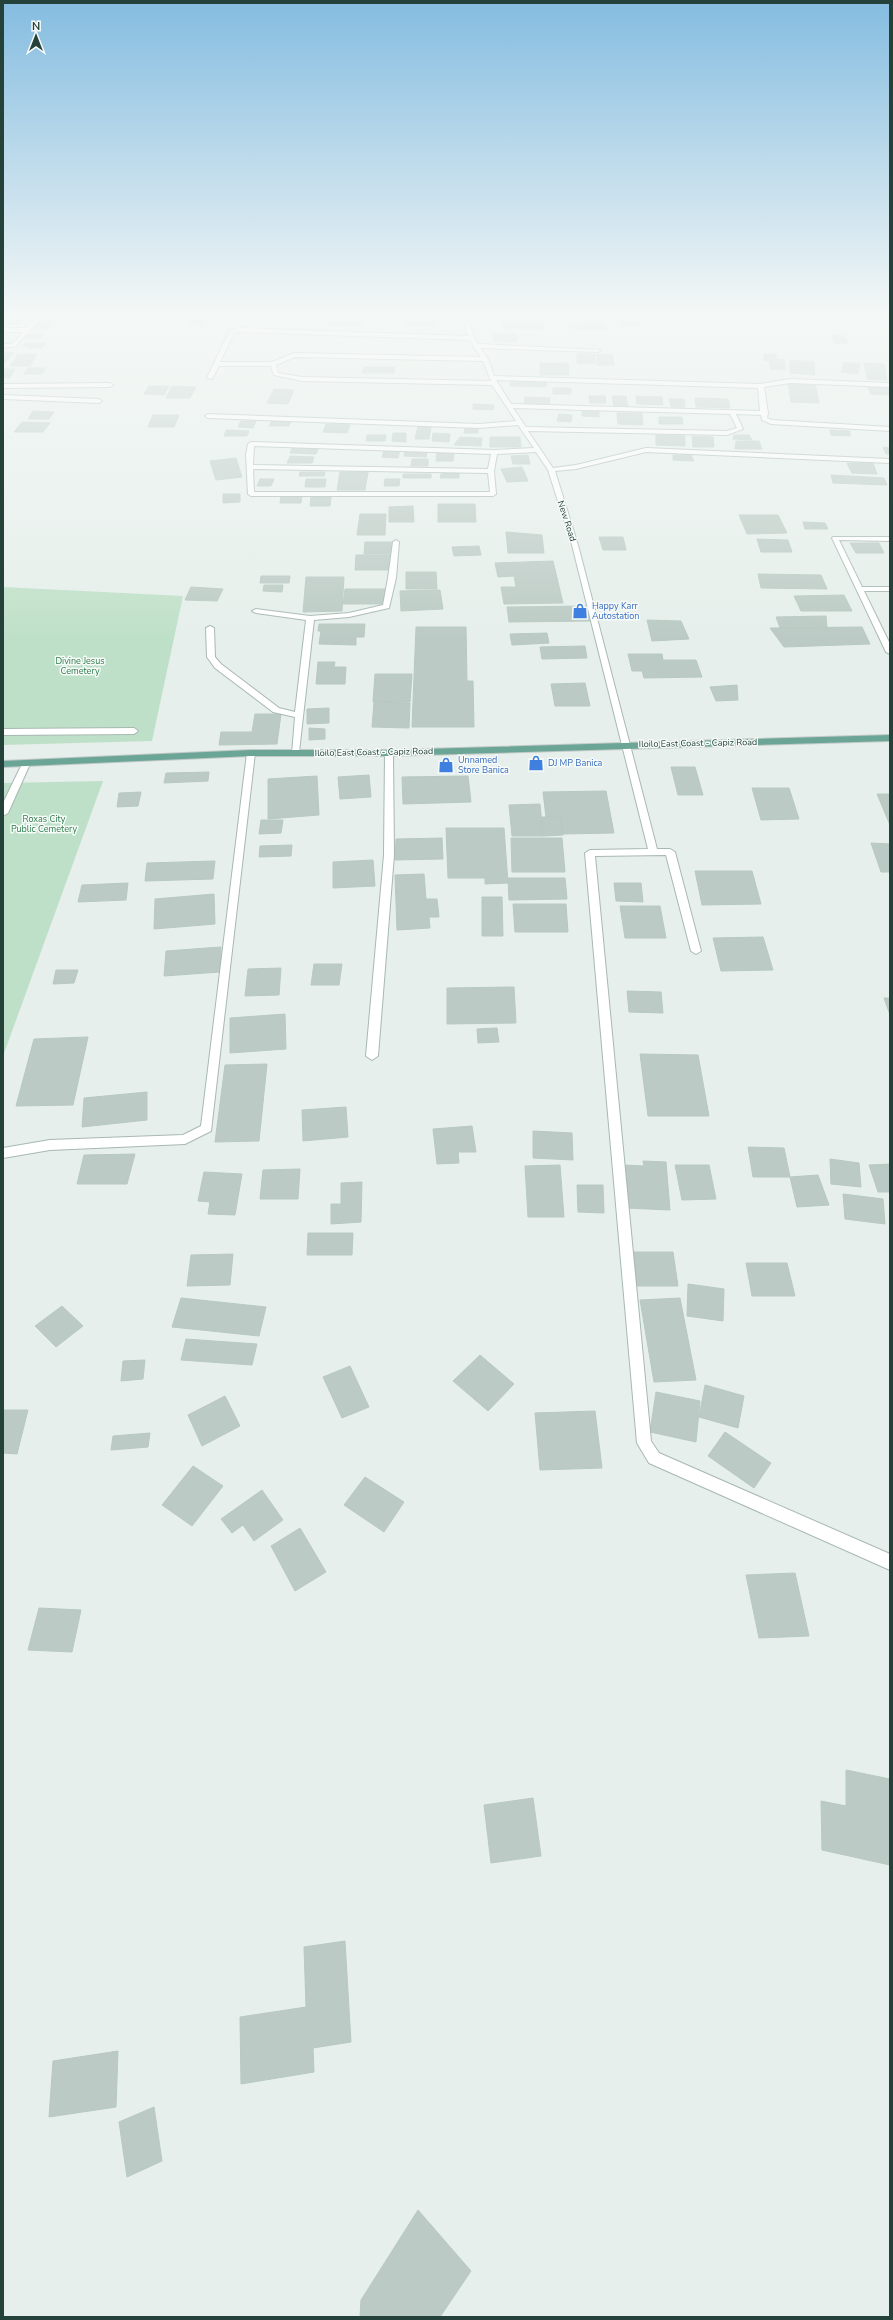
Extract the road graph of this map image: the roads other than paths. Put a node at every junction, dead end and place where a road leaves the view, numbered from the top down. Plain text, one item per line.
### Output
1 (431, 424) edge
2 (738, 424) edge
3 (810, 424) edge
4 (522, 426) junction
5 (890, 429) edge
6 (536, 450) junction
7 (494, 452) junction
8 (890, 461) edge
9 (250, 467) junction
10 (551, 470) junction
11 (491, 471) junction
12 (890, 539) edge
13 (396, 542) dead end
14 (860, 589) junction
15 (890, 589) edge
16 (256, 611) dead end
17 (310, 618) junction
18 (210, 628) dead end
19 (890, 652) edge
20 (299, 716) junction
21 (134, 731) dead end
22 (3, 732) edge
23 (890, 738) edge
24 (627, 745) junction
25 (295, 752) junction
26 (389, 752) junction
27 (251, 753) junction
28 (3, 764) edge
29 (26, 764) junction
30 (3, 813) edge
31 (653, 851) junction
32 (696, 951) dead end
33 (372, 1056) dead end
34 (3, 1153) edge
35 (890, 1562) edge

1 - 4 street
2 - 4 street
3 - 5 street
4 - 6 street, New Road
6 - 7 street
6 - 10 street, New Road
7 - 9 street
7 - 11 street
8 - 10 street
9 - 11 street
9 - 11 street
10 - 24 street, New Road
12 - 14 street
13 - 17 street
14 - 15 street
14 - 19 street
16 - 17 street
17 - 20 street
18 - 20 street
20 - 25 street
21 - 22 street
23 - 24 main road, Iloilo East Coast - Capiz Road
24 - 26 main road, Iloilo East Coast - Capiz Road
24 - 31 street, New Road
25 - 26 main road, Iloilo East Coast - Capiz Road
25 - 27 main road, Iloilo East Coast - Capiz Road
26 - 33 street
27 - 29 main road, Iloilo East Coast - Capiz Road
27 - 34 street
28 - 29 main road, Iloilo East Coast - Capiz Road
29 - 30 street
31 - 32 street
31 - 35 street

